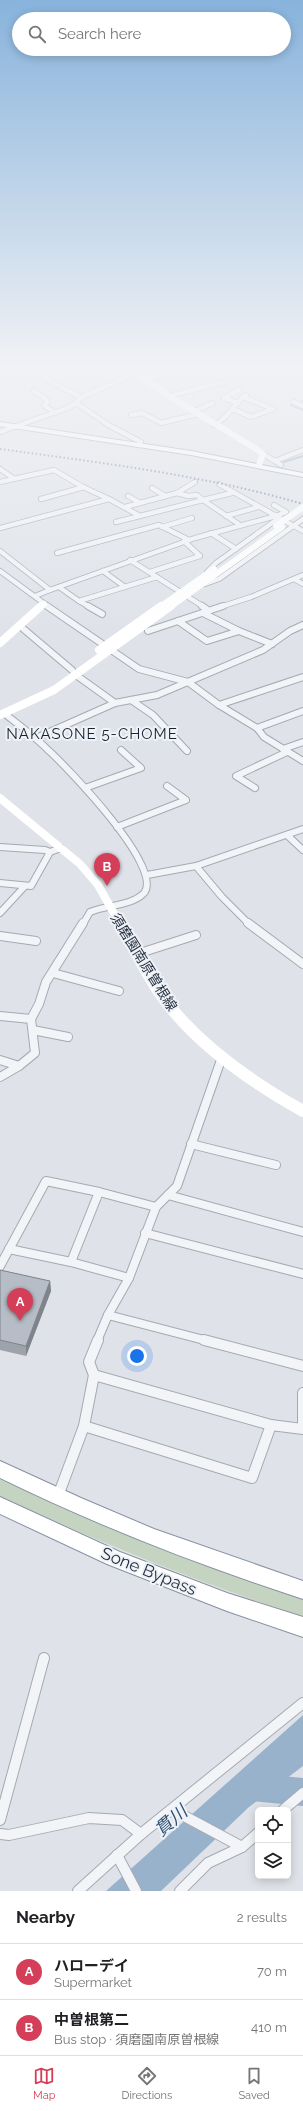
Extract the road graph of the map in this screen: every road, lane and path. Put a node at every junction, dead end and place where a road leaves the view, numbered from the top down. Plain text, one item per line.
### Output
1 (200, 455) edge
2 (262, 455) edge
3 (264, 455) edge
4 (290, 455) edge
5 (275, 461) junction
6 (259, 465) junction
7 (281, 465) dead end
8 (0, 469) edge
9 (303, 475) edge
10 (13, 478) junction
11 (0, 482) edge
12 (194, 482) dead end
13 (219, 484) dead end
14 (84, 487) junction
15 (152, 488) dead end
16 (177, 493) junction
17 (232, 493) junction
18 (128, 496) dead end
19 (164, 496) junction
20 (41, 499) dead end
21 (109, 499) junction
22 (203, 500) junction
23 (140, 503) junction
24 (274, 505) dead end
25 (125, 507) junction
26 (303, 507) edge
27 (258, 508) junction
28 (303, 513) edge
29 (140, 516) junction
30 (226, 516) junction
31 (277, 517) junction
32 (192, 518) dead end
33 (303, 519) edge
34 (116, 522) dead end
35 (240, 525) junction
36 (292, 526) junction
37 (162, 527) junction
38 (279, 527) junction
39 (0, 528) edge
40 (302, 530) edge
41 (211, 533) junction
42 (187, 540) junction
43 (236, 549) junction
44 (0, 551) edge
45 (57, 554) dead end
46 (130, 560) junction
47 (0, 571) edge
48 (102, 571) junction
49 (150, 572) junction
50 (303, 575) edge
51 (157, 577) junction
52 (294, 578) junction
53 (202, 581) junction
54 (303, 584) edge
55 (59, 587) junction
56 (125, 587) junction
57 (50, 590) junction
58 (184, 594) junction
59 (35, 596) junction
60 (78, 601) junction
61 (44, 604) junction
62 (209, 611) junction
63 (203, 613) junction
64 (102, 614) dead end
65 (178, 621) junction
66 (303, 625) edge
67 (20, 626) junction
68 (148, 631) dead end
69 (239, 631) junction
70 (0, 643) edge
71 (272, 644) junction
72 (108, 648) junction
73 (74, 672) junction
74 (303, 677) edge
75 (188, 682) junction
76 (131, 700) junction
77 (115, 703) junction
78 (219, 705) junction
79 (303, 711) edge
80 (2, 713) edge
81 (257, 728) junction
82 (36, 738) junction
83 (303, 742) edge
84 (121, 750) dead end
85 (187, 750) dead end
86 (285, 751) junction
87 (303, 761) edge
88 (167, 786) dead end
89 (85, 788) junction
90 (255, 788) dead end
91 (0, 798) edge
92 (118, 827) junction
93 (303, 829) edge
94 (287, 834) junction
95 (0, 847) edge
96 (61, 848) junction
97 (303, 850) edge
98 (50, 852) junction
99 (196, 866) junction
100 (147, 875) junction
101 (0, 883) edge
102 (25, 886) junction
103 (109, 906) junction
104 (0, 913) edge
105 (196, 935) dead end
106 (0, 936) edge
107 (36, 941) dead end
108 (137, 954) junction
109 (303, 964) edge
110 (53, 973) junction
111 (119, 991) dead end
112 (0, 1016) edge
113 (31, 1019) junction
114 (33, 1030) junction
115 (68, 1037) dead end
116 (222, 1057) junction
117 (0, 1060) edge
118 (19, 1066) junction
119 (0, 1077) edge
120 (303, 1111) edge
121 (191, 1144) junction
122 (276, 1165) dead end
123 (99, 1192) junction
124 (168, 1195) junction
125 (156, 1208) junction
126 (303, 1232) edge
127 (145, 1233) junction
128 (9, 1248) junction
129 (71, 1262) junction
130 (0, 1266) edge
131 (303, 1274) edge
132 (129, 1278) junction
133 (108, 1315) junction
134 (303, 1366) edge
135 (94, 1374) junction
136 (303, 1395) edge
137 (271, 1425) junction
138 (84, 1426) junction
139 (303, 1426) edge
140 (303, 1429) edge
141 (0, 1470) edge
142 (57, 1498) junction
143 (0, 1505) edge
144 (303, 1590) edge
145 (303, 1627) edge
146 (44, 1658) dead end
147 (303, 1703) edge
148 (303, 1793) edge
149 (287, 1807) edge
150 (176, 1812) junction
151 (0, 1820) edge
152 (0, 1834) edge
153 (141, 1834) junction
154 (255, 1836) edge
155 (242, 1847) junction
156 (119, 1859) junction
157 (78, 1891) edge
158 (136, 1891) edge
159 (180, 1891) edge

1 - 6 main road
2 - 6 street
3 - 5 street
4 - 5 street
5 - 7 street
6 - 9 main road
8 - 10 street
10 - 11 street
10 - 14 street
12 - 16 street
13 - 17 street
14 - 20 street
14 - 21 street
15 - 19 street
16 - 19 street
16 - 22 street
17 - 22 street
17 - 27 street
18 - 23 street
19 - 23 street
21 - 25 street
21 - 39 street
22 - 29 street
22 - 30 street
23 - 25 street
24 - 31 street
25 - 29 street
26 - 38 street, bridge
27 - 30 street
27 - 31 street
28 - 38 street
29 - 34 street
30 - 35 street
31 - 35 street
31 - 36 street
31 - 43 street
32 - 37 street
33 - 36 street
35 - 41 street
36 - 40 street
36 - 53 street
37 - 42 street
37 - 45 street
38 - 53 street
41 - 42 street
41 - 43 street
42 - 46 street
42 - 49 street
43 - 53 street
44 - 57 street
46 - 48 street
46 - 49 street
47 - 59 street
48 - 55 street
48 - 56 street
49 - 51 street
50 - 52 street
51 - 56 street
51 - 58 street
52 - 54 street
52 - 62 street
53 - 58 street
55 - 57 street
55 - 60 street
56 - 60 street
57 - 59 street
58 - 62 street
58 - 72 street
59 - 61 street
60 - 64 street
61 - 67 street
61 - 72 street
62 - 63 street
63 - 65 street
63 - 69 street
65 - 68 street
65 - 69 street
66 - 71 street
67 - 70 street
67 - 73 street
69 - 71 street
71 - 75 street
72 - 73 street
72 - 75 street
73 - 77 street
73 - 80 street
74 - 78 street
75 - 76 street
75 - 78 street
76 - 77 street
76 - 85 street
77 - 82 street
78 - 81 street
79 - 81 street
80 - 82 street
81 - 86 street
82 - 89 street
83 - 86 street
84 - 89 street
86 - 87 street
86 - 90 street
88 - 92 street
89 - 92 street
91 - 96 street, 須磨園南原曽根線
92 - 100 street
93 - 94 street
94 - 97 street
94 - 99 street
95 - 98 street
96 - 98 street
96 - 103 street, 須磨園南原曽根線
98 - 102 street
99 - 100 street
99 - 109 street
100 - 103 street
101 - 102 street
102 - 104 street
103 - 108 street, 須磨園南原曽根線
103 - 110 street
105 - 108 street
106 - 107 street
108 - 116 street, 須磨園南原曽根線
110 - 111 street
110 - 113 street
112 - 113 street
113 - 114 street
114 - 115 street
114 - 118 street
116 - 120 street, 須磨園南原曽根線
116 - 121 street
117 - 118 street
118 - 119 street
121 - 122 street
121 - 124 street
123 - 125 street
123 - 128 street
123 - 129 street
124 - 125 street
124 - 126 street
125 - 127 street
127 - 131 street
127 - 132 street
128 - 129 street
128 - 130 street
129 - 132 street
132 - 133 street
133 - 134 street
133 - 135 street
135 - 137 street
135 - 138 street
136 - 139 street
137 - 138 street
137 - 140 street
138 - 142 street
141 - 142 highway
142 - 144 highway
143 - 145 highway, Sone Bypass
146 - 151 street
147 - 150 street
148 - 149 street
150 - 153 street
150 - 155 street
152 - 153 street
153 - 156 street
154 - 155 street
155 - 159 street
156 - 157 street
156 - 158 street

